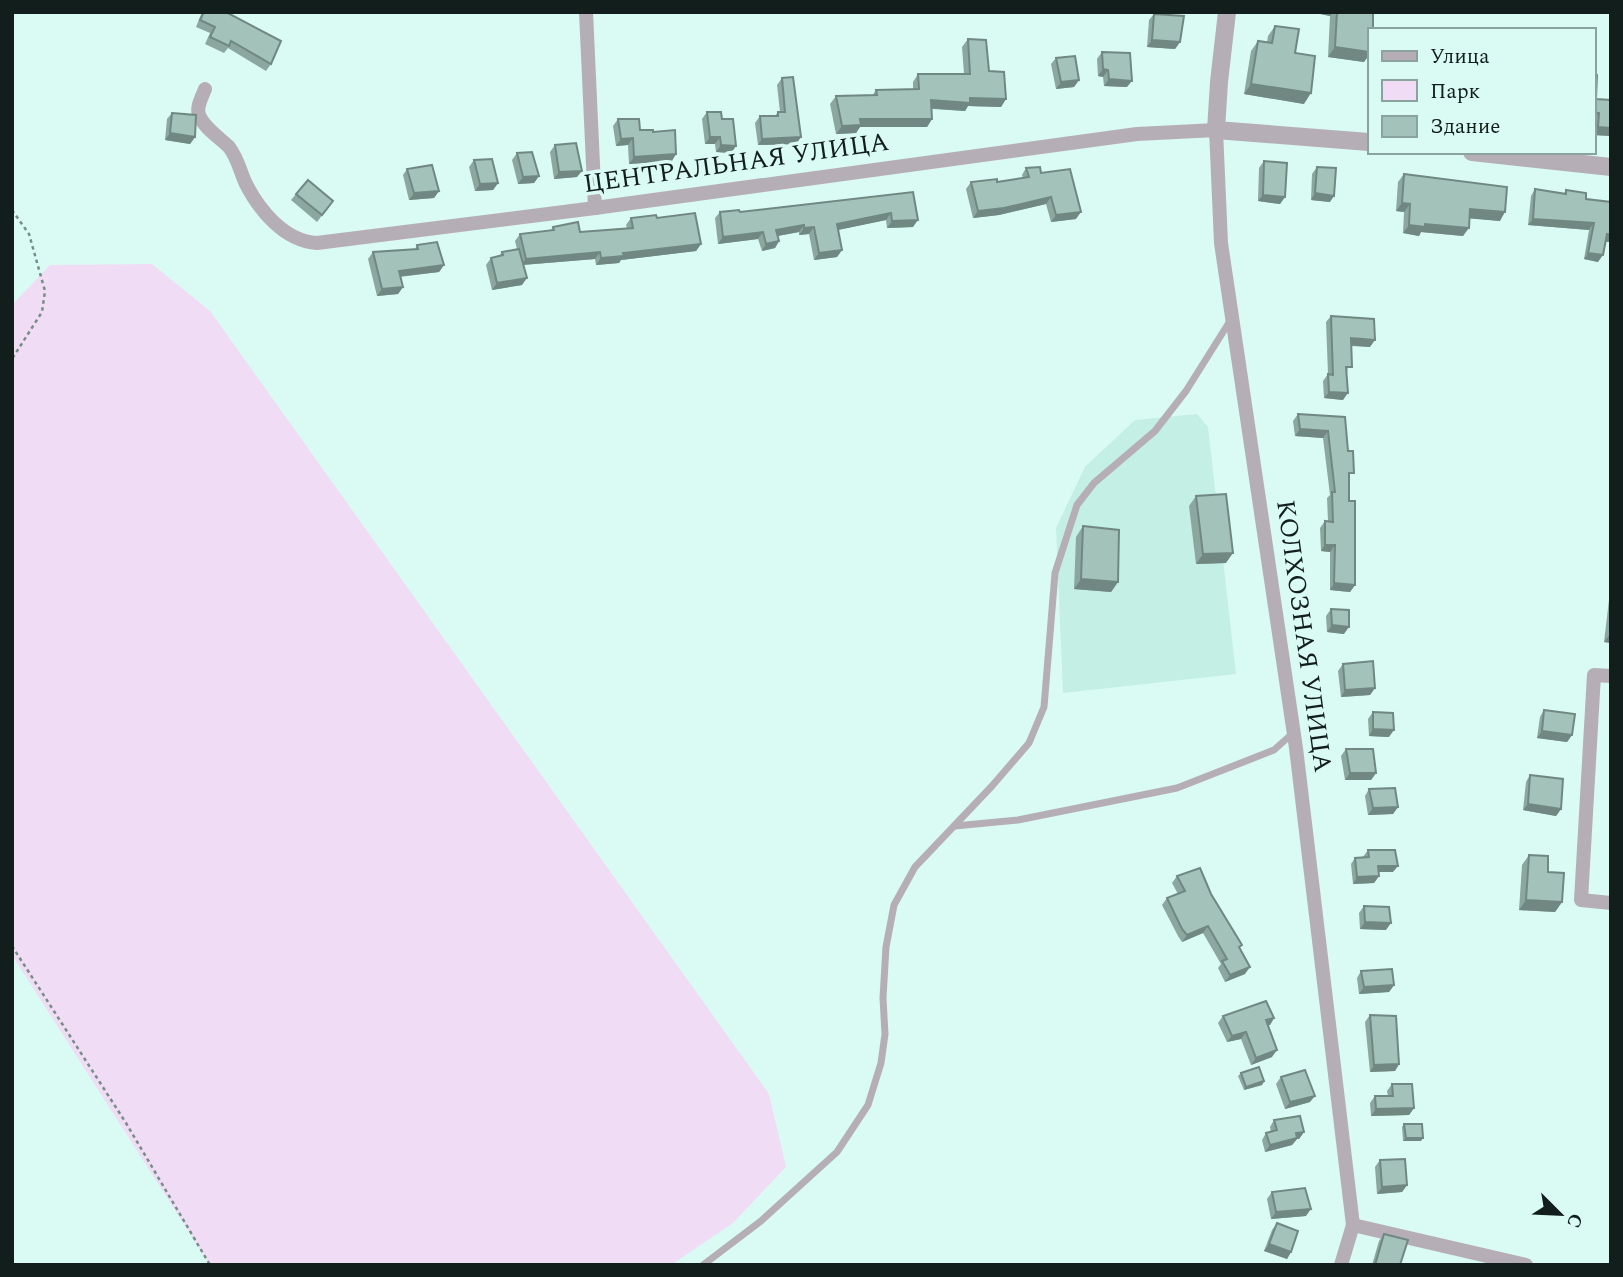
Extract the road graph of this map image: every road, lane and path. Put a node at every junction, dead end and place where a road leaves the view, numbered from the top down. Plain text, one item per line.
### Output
1 (586, 12) edge
2 (1227, 12) edge
3 (205, 89) dead end
4 (1216, 130) junction
5 (1368, 142) edge
6 (1491, 154) edge
7 (1611, 167) edge
8 (595, 208) junction
9 (12, 210) edge
10 (1232, 317) junction
11 (12, 359) edge
12 (1611, 676) edge
13 (1294, 733) junction
14 (954, 826) junction
15 (1611, 903) edge
16 (12, 946) edge
17 (1353, 1225) junction
18 (209, 1265) edge
19 (703, 1265) edge
20 (1341, 1265) edge
21 (1526, 1265) edge

1 - 8 street
2 - 4 street, КОЛХОЗНАЯ УЛИЦА
3 - 8 street, ЦЕНТРАЛЬНАЯ УЛИЦА
4 - 5 street, ЦЕНТРАЛЬНАЯ УЛИЦА
4 - 8 street, ЦЕНТРАЛЬНАЯ УЛИЦА
4 - 10 street, КОЛХОЗНАЯ УЛИЦА
6 - 7 street
9 - 11 path
10 - 13 street, КОЛХОЗНАЯ УЛИЦА
10 - 14 lane
12 - 15 street
13 - 14 lane
13 - 17 street, КОЛХОЗНАЯ УЛИЦА
14 - 19 lane
16 - 18 path
17 - 20 street, КОЛХОЗНАЯ УЛИЦА
17 - 21 street

